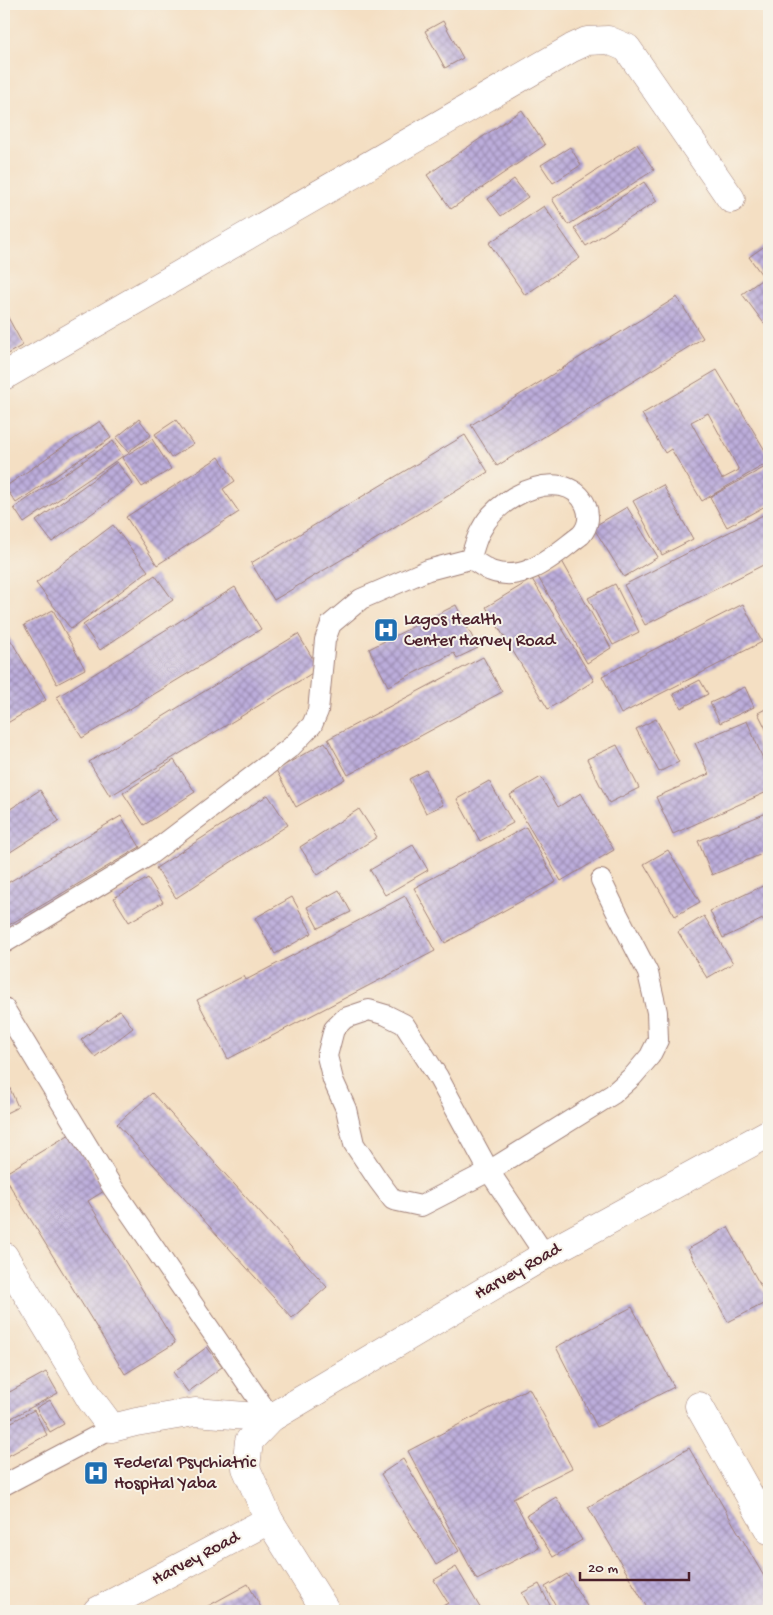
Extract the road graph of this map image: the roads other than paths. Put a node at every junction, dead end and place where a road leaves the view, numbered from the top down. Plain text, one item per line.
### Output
1 (731, 199) dead end
2 (4, 376) edge
3 (470, 558) junction
4 (601, 880) dead end
5 (4, 943) edge
6 (4, 1008) edge
7 (769, 1134) edge
8 (489, 1171) junction
9 (545, 1255) junction
10 (4, 1256) edge
11 (699, 1406) dead end
12 (271, 1418) junction
13 (112, 1428) junction
14 (4, 1485) edge
15 (269, 1520) junction
16 (769, 1530) edge
17 (97, 1611) edge
18 (326, 1611) edge

1 - 2 street
3 - 3 lane
3 - 5 lane
4 - 8 lane
6 - 12 lane
7 - 9 street, Harvey Road
8 - 8 lane
8 - 9 lane
9 - 12 street, Harvey Road
10 - 13 street
11 - 16 street
12 - 13 street
12 - 15 street, Harvey Road
13 - 14 lane
15 - 17 street, Harvey Road
15 - 18 street, Harvey Road

